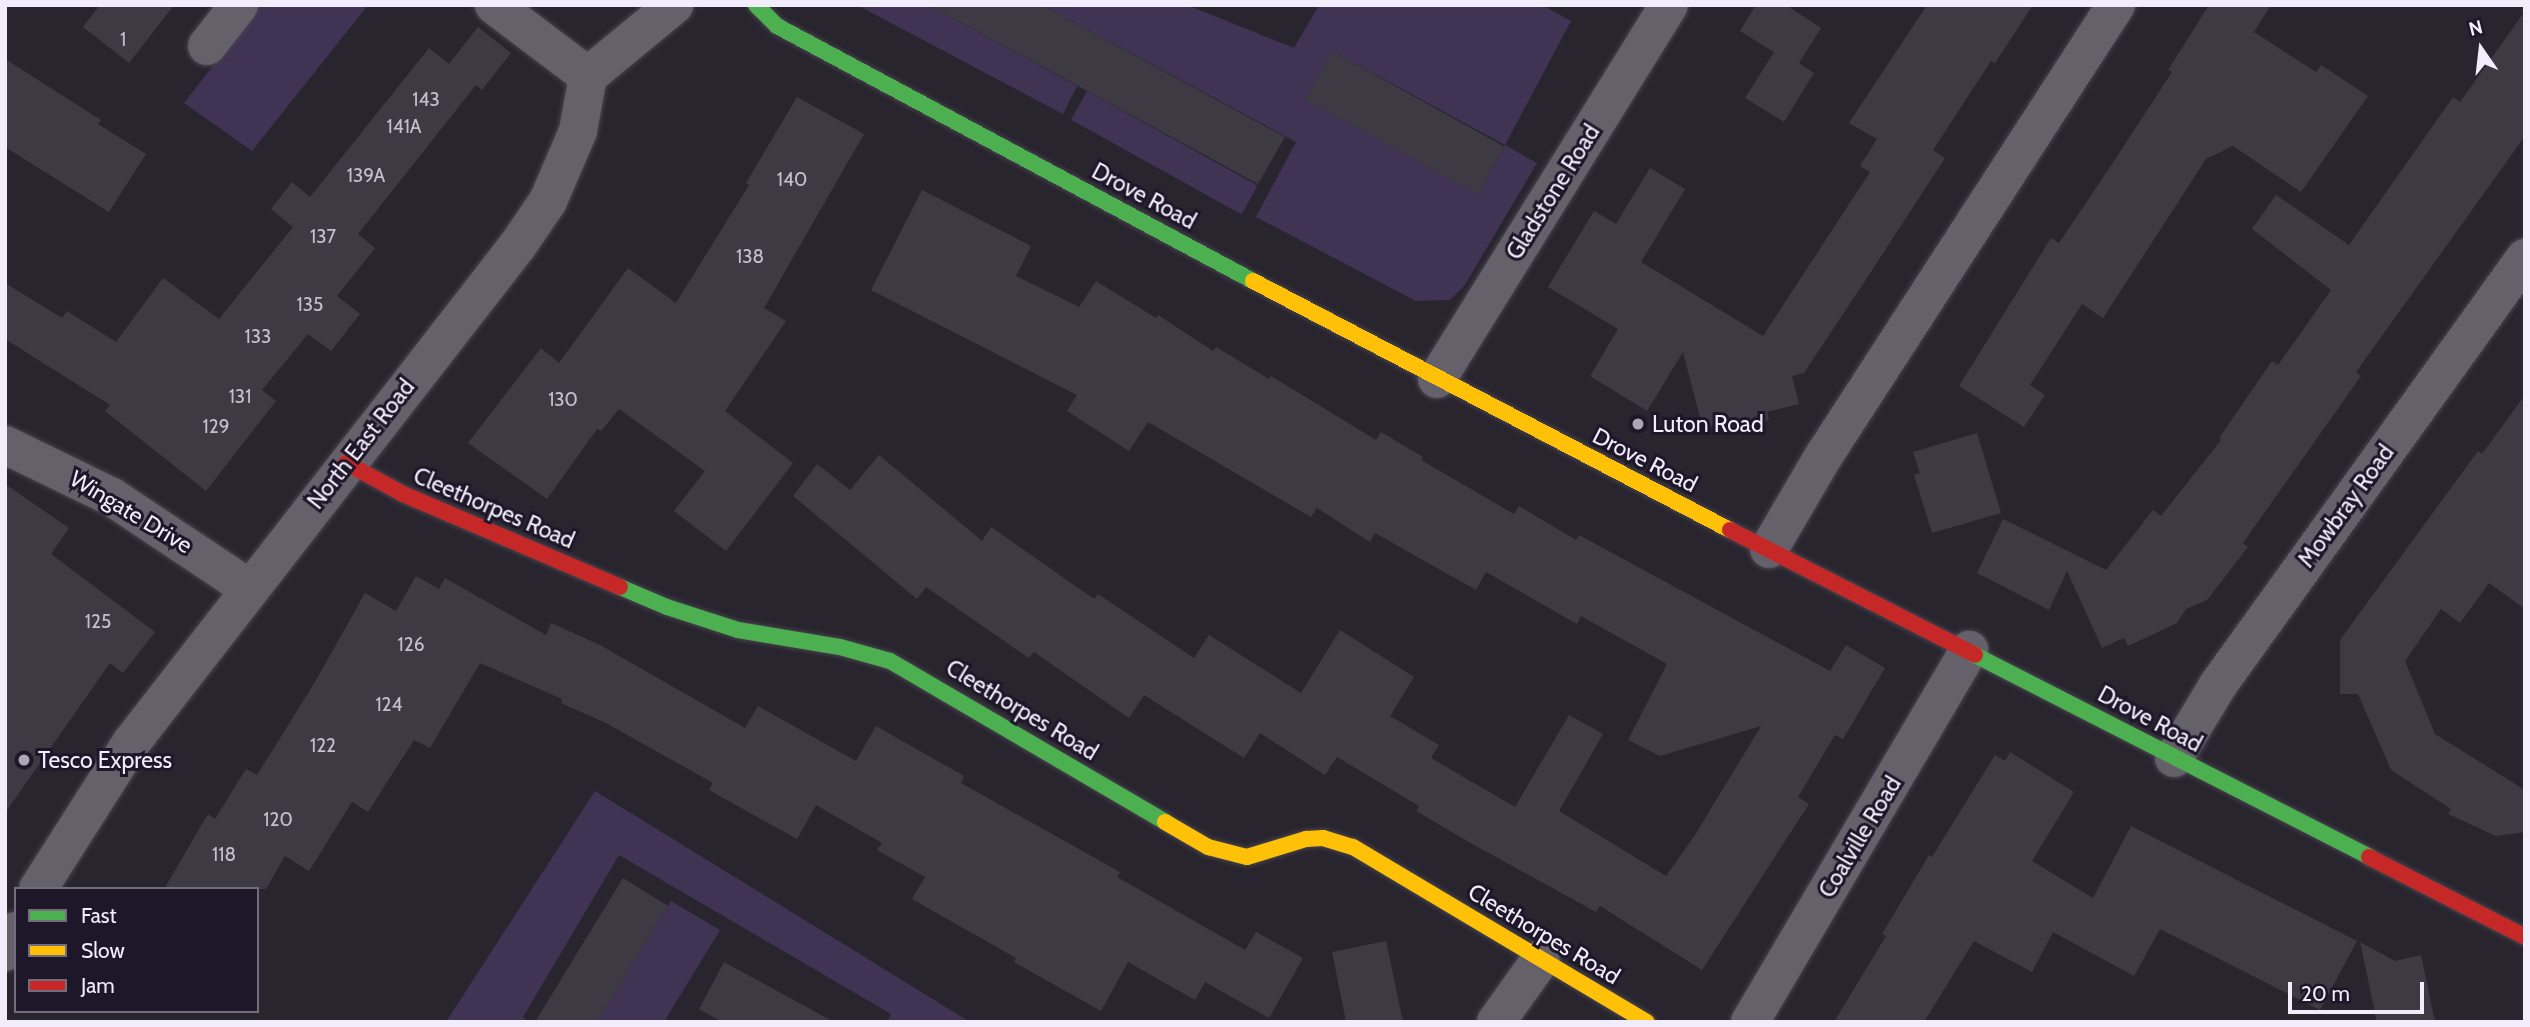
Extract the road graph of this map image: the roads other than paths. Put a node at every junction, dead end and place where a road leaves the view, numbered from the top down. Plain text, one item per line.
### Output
1 (239, 5) edge
2 (494, 5) edge
3 (674, 5) edge
4 (756, 5) edge
5 (1669, 5) edge
6 (2116, 5) edge
7 (207, 46) dead end
8 (588, 76) junction
9 (2525, 258) edge
10 (1437, 379) junction
11 (5, 445) edge
12 (346, 463) junction
13 (1769, 549) junction
14 (250, 589) junction
15 (1969, 650) junction
16 (2174, 758) junction
17 (39, 887) edge
18 (14, 935) edge
19 (2525, 937) edge
20 (5, 951) edge
21 (1541, 958) junction
22 (1496, 1022) edge
23 (1647, 1022) edge
24 (1750, 1022) edge

1 - 7 street
2 - 8 street
3 - 8 street
4 - 10 street, Drove Road
5 - 10 street, Gladstone Road
6 - 13 street
8 - 12 street, North East Road
9 - 16 street, Mowbray Road
10 - 13 street, Drove Road
11 - 14 street, Wingate Drive
12 - 14 street, North East Road
12 - 21 street, Cleethorpes Road
13 - 15 street, Drove Road
14 - 17 street, North East Road
15 - 16 street, Drove Road
15 - 24 street, Coalville Road
16 - 19 street, Drove Road
18 - 20 street
21 - 22 street
21 - 23 street, Cleethorpes Road

